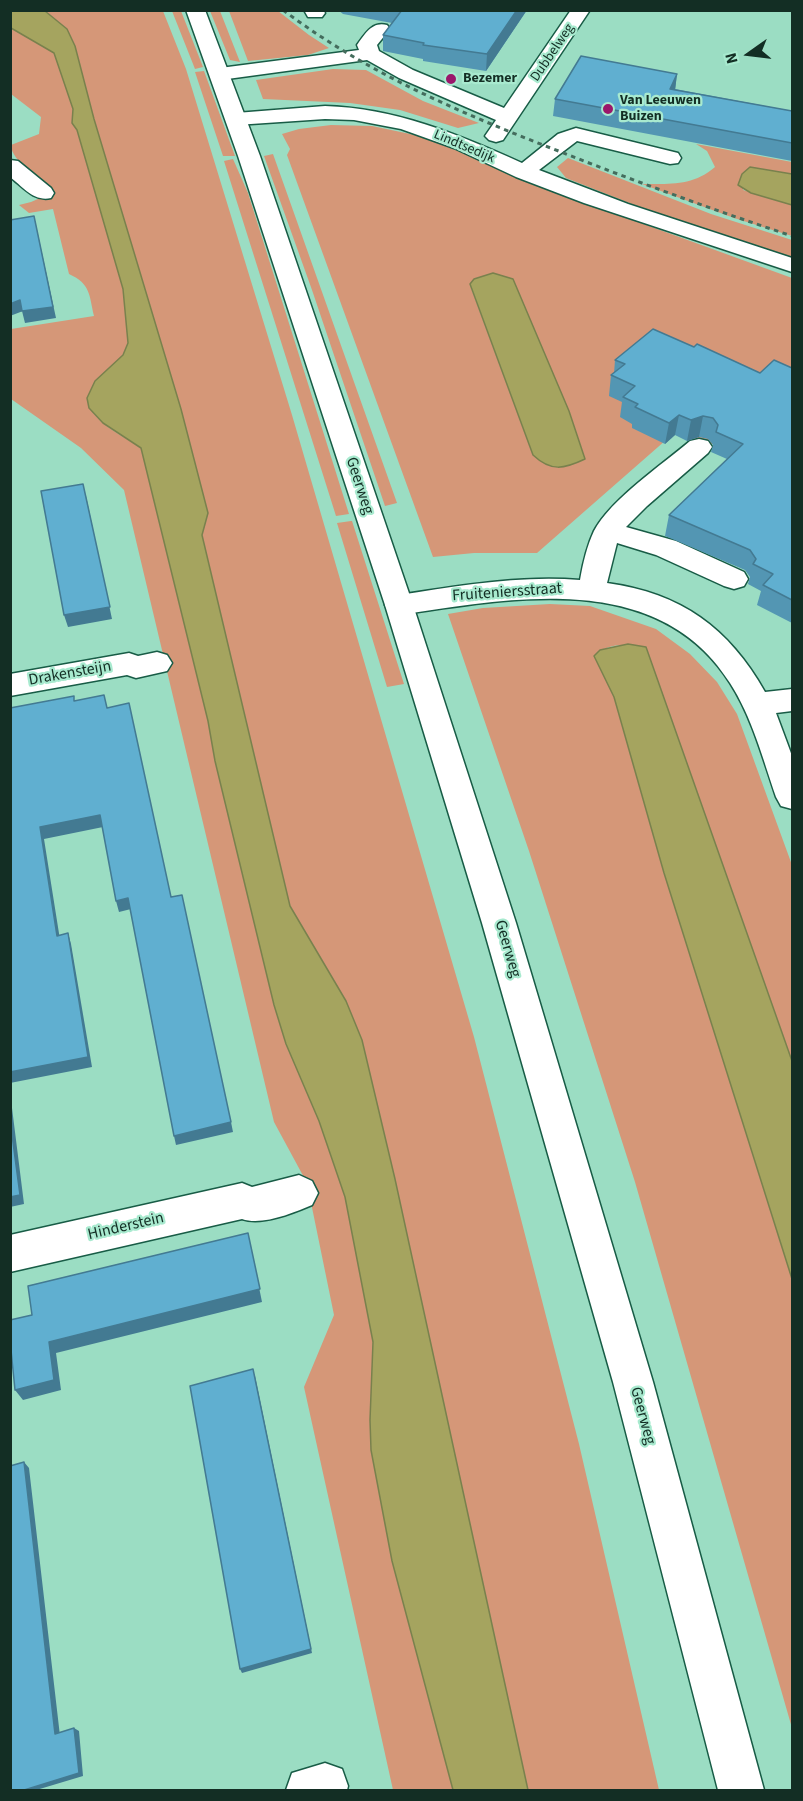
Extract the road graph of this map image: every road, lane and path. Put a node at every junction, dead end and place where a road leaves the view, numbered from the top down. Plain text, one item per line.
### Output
1 (195, 10) edge
2 (581, 10) edge
3 (380, 29) dead end
4 (370, 54) junction
5 (220, 74) junction
6 (509, 118) junction
7 (236, 119) junction
8 (484, 155) junction
9 (670, 158) dead end
10 (10, 166) edge
11 (524, 172) junction
12 (44, 193) dead end
13 (792, 265) edge
14 (699, 447) edge
15 (609, 531) junction
16 (734, 579) dead end
17 (592, 590) junction
18 (399, 605) junction
19 (143, 664) dead end
20 (10, 685) edge
21 (792, 700) edge
22 (756, 704) junction
23 (792, 798) edge
24 (299, 1193) dead end
25 (10, 1254) edge
26 (741, 1791) edge

1 - 5 main road
2 - 6 main road, Dubbelweg
3 - 4 main road
4 - 5 main road
4 - 6 main road
5 - 7 main road
6 - 8 main road, Dubbelweg
7 - 8 main road, Lindtsedijk
7 - 18 main road, Geerweg
8 - 11 main road, Lindtsedijk
9 - 11 main road
10 - 12 main road
11 - 13 main road, Lindtsedijk
14 - 15 main road
15 - 16 main road
15 - 17 main road
17 - 18 main road, Fruiteniersstraat
17 - 22 main road, Fruiteniersstraat
18 - 26 main road, Geerweg
19 - 20 main road, Drakensteijn
21 - 22 main road
22 - 23 main road, Fruiteniersstraat
24 - 25 main road, Hinderstein

